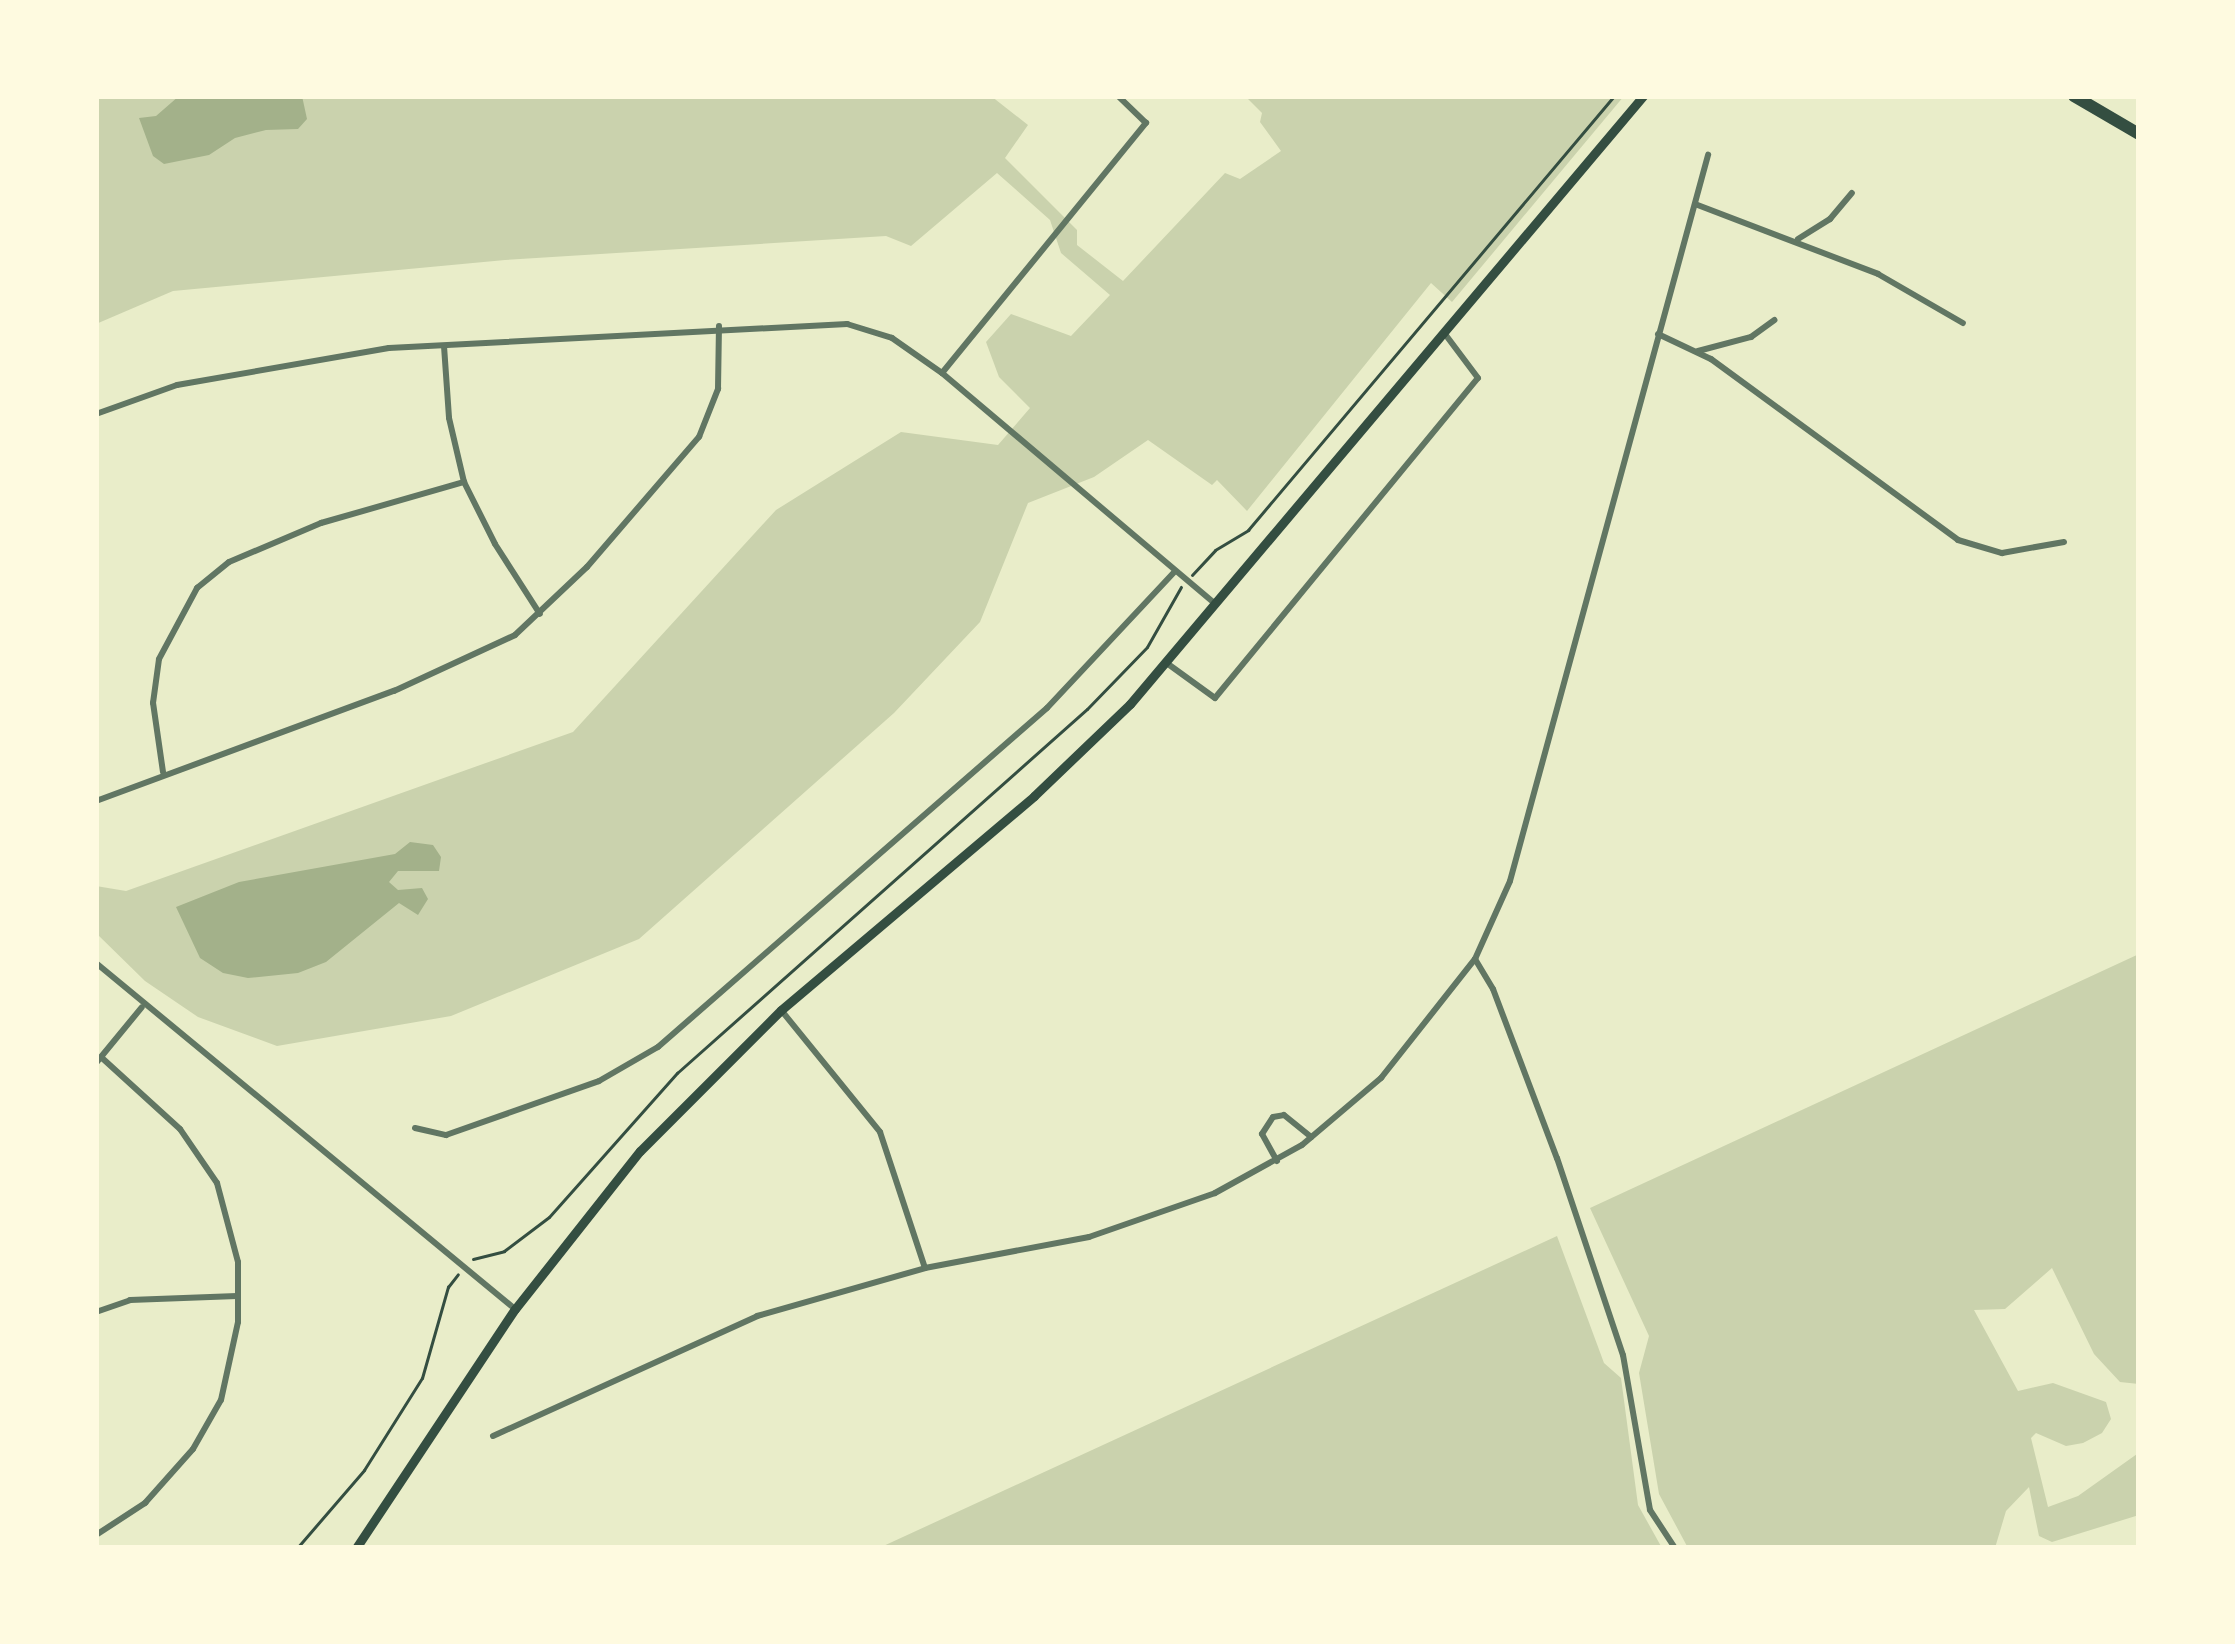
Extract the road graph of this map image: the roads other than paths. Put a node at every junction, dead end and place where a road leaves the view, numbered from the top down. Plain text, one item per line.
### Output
1 (1118, 96) edge
2 (1643, 96) edge
3 (2074, 96) edge
4 (2139, 134) edge
5 (1708, 154) dead end
6 (1852, 193) dead end
7 (1695, 204) junction
8 (1798, 239) junction
9 (1774, 320) dead end
10 (1964, 322) dead end
11 (718, 326) junction
12 (1444, 334) junction
13 (1658, 334) junction
14 (444, 345) junction
15 (1698, 351) junction
16 (942, 373) junction
17 (96, 414) edge
18 (464, 482) junction
19 (2064, 542) dead end
20 (1175, 571) junction
21 (1218, 607) junction
22 (540, 614) junction
23 (1168, 664) junction
24 (163, 772) junction
25 (96, 801) edge
26 (1475, 959) junction
27 (96, 963) edge
28 (142, 1006) junction
29 (781, 1010) junction
30 (99, 1060) edge
31 (415, 1128) dead end
32 (1312, 1138) junction
33 (1277, 1161) junction
34 (925, 1268) junction
35 (237, 1297) junction
36 (515, 1309) junction
37 (96, 1312) edge
38 (493, 1436) dead end
39 (96, 1535) edge
40 (356, 1548) edge
41 (1675, 1548) edge

1 - 16 street
2 - 12 main road
3 - 4 highway
5 - 7 street
6 - 8 street
7 - 8 street
7 - 13 street
8 - 10 street
9 - 15 street
11 - 14 street
11 - 16 street
11 - 22 street
12 - 21 main road
12 - 23 street
13 - 15 street
13 - 26 street
14 - 17 street
14 - 18 street
15 - 19 street
16 - 20 street
18 - 22 street
18 - 24 street
20 - 21 street
20 - 31 street
21 - 23 main road
22 - 24 street
23 - 29 main road
24 - 25 street
26 - 32 street
26 - 41 street
27 - 28 street
28 - 30 street
28 - 36 street
29 - 34 street
29 - 36 main road
30 - 35 street
32 - 33 street
32 - 33 street
33 - 34 street
34 - 38 street
35 - 37 street
35 - 39 street
36 - 40 main road

